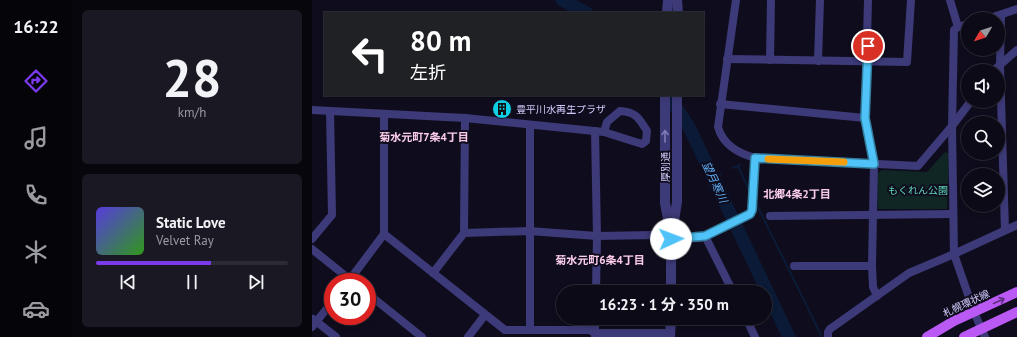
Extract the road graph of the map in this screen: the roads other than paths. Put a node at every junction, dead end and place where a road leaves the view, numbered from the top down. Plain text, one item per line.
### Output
1 (668, 0) edge
2 (677, 0) edge
3 (736, 0) edge
4 (771, 0) edge
5 (820, 0) edge
6 (868, 0) edge
7 (911, 0) edge
8 (950, 0) edge
9 (1017, 10) edge
10 (667, 12) edge
11 (678, 12) edge
12 (1005, 14) edge
13 (961, 26) edge
14 (958, 27) junction
15 (1017, 50) edge
16 (1000, 56) edge
17 (727, 59) junction
18 (770, 60) junction
19 (818, 61) junction
20 (868, 61) junction
21 (1000, 64) joint
22 (665, 96) edge
23 (677, 96) edge
24 (720, 104) junction
25 (966, 108) edge
26 (1001, 108) edge
27 (312, 110) edge
28 (330, 111) junction
29 (384, 114) junction
30 (465, 118) junction
31 (865, 118) junction
32 (530, 125) junction
33 (952, 126) junction
34 (595, 131) junction
35 (604, 132) junction
36 (755, 158) junction
37 (874, 164) junction
38 (873, 214) junction
39 (953, 214) junction
40 (770, 216) dead end
41 (1017, 225) edge
42 (1005, 230) junction
43 (529, 232) junction
44 (464, 233) junction
45 (384, 234) junction
46 (597, 236) junction
47 (705, 236) junction
48 (312, 239) edge
49 (671, 239) junction
50 (312, 249) edge
51 (954, 254) junction
52 (794, 266) dead end
53 (872, 266) junction
54 (340, 273) edge
55 (356, 273) edge
56 (433, 273) junction
57 (596, 285) edge
58 (671, 285) edge
59 (730, 285) edge
60 (1017, 292) edge
61 (877, 296) junction
62 (376, 300) edge
63 (324, 310) edge
64 (974, 312) junction
65 (1017, 312) edge
66 (485, 315) junction
67 (313, 322) edge
68 (671, 325) edge
69 (749, 325) edge
70 (530, 330) junction
71 (983, 333) edge
72 (595, 335) edge
73 (670, 335) edge
74 (336, 337) edge
75 (422, 337) edge
76 (468, 337) edge
77 (755, 337) edge
78 (828, 337) edge
79 (927, 337) edge
80 (964, 337) edge

1 - 10 street
2 - 11 street
3 - 17 street
4 - 18 street
5 - 19 street
6 - 20 street
7 - 20 street
8 - 14 street
9 - 12 street
13 - 14 street
14 - 33 street
15 - 21 street
16 - 21 street
17 - 18 street
17 - 24 street
18 - 19 street
19 - 20 street
20 - 31 street
49 -> 22 street, 厚別通
23 - 49 street, 厚別通
24 - 31 street
24 - 36 street
25 - 33 street
26 - 42 street
27 - 28 street
28 - 29 street
28 - 48 street
29 - 30 street
29 - 45 street
30 - 32 street
30 - 44 street
31 - 37 street
32 - 34 street
32 - 43 street
33 - 37 street
33 - 39 street
34 - 35 street
34 - 46 street
35 - 35 street
36 - 37 street
36 - 47 street
37 - 38 street
38 - 39 street
38 - 40 street
38 - 53 street
39 - 51 street
41 - 42 street
42 - 51 street
43 - 44 street
43 - 46 street
43 - 70 street
44 - 56 street
45 - 55 street
45 - 56 street
46 - 49 street
46 - 57 street
47 - 49 street
47 - 59 street
49 - 58 street, 厚別通
50 - 54 street
51 - 61 street
51 - 64 street
52 - 53 street
53 - 61 street
56 - 66 street
64 -> 60 main road, 札幌環状線
61 - 78 street
62 - 75 street
63 - 67 street
64 - 71 street
64 - 79 main road, 札幌環状線
65 - 71 main road
66 - 70 street
66 - 76 street
67 - 74 street
68 - 73 street
69 - 77 street
70 - 72 street
71 - 80 main road
72 - 73 street

